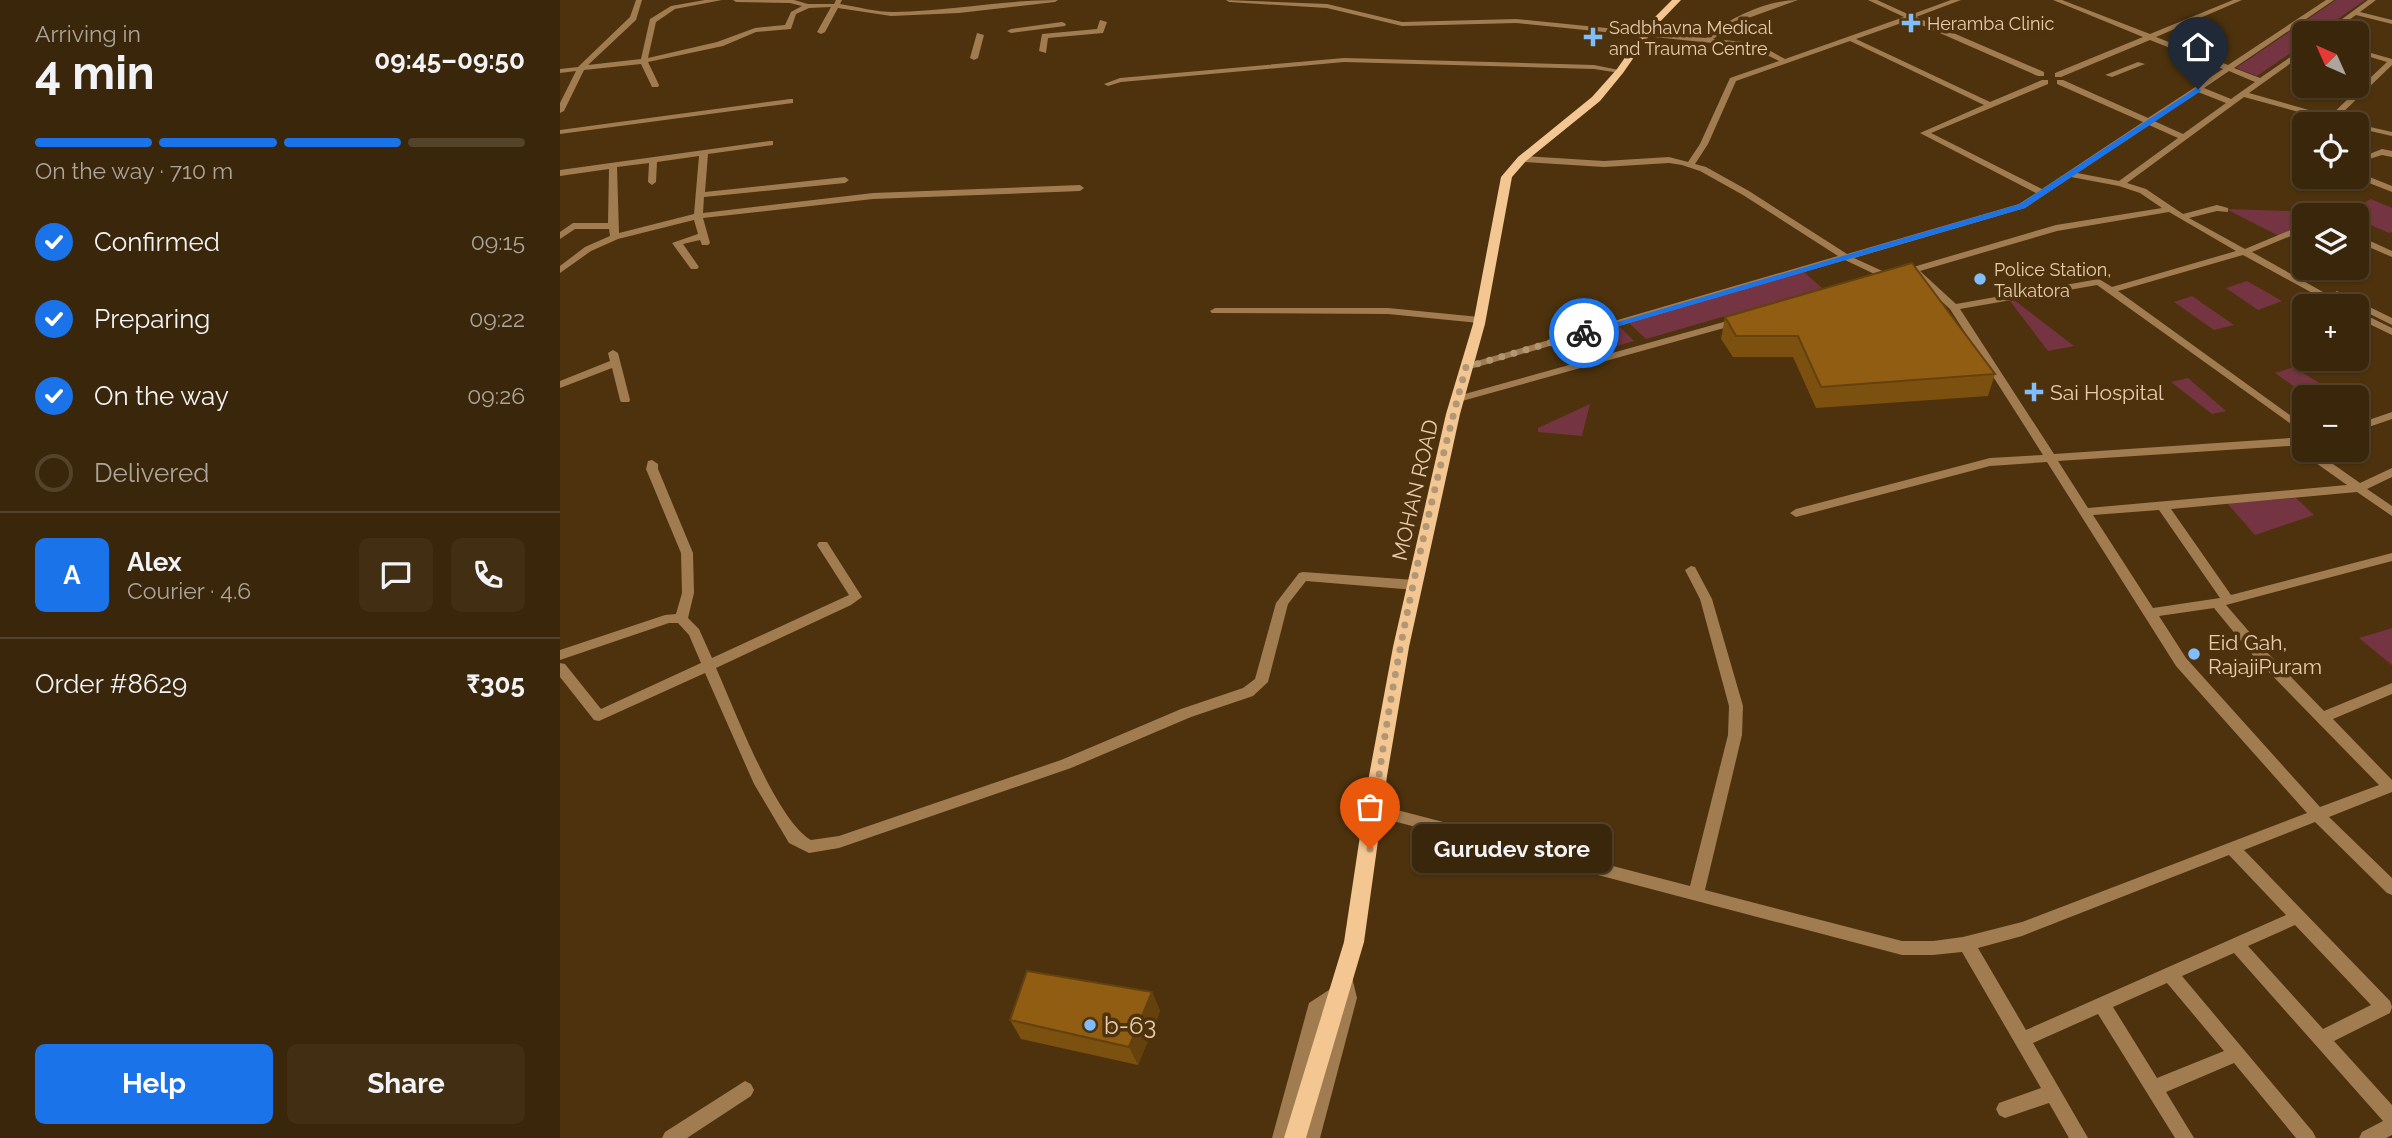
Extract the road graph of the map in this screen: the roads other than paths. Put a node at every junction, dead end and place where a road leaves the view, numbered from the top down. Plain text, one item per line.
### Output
1 (639, 0) edge
2 (719, 0) edge
3 (739, 0) edge
4 (1055, 0) edge
5 (1229, 0) edge
6 (1677, 0) edge
7 (1796, 0) edge
8 (1871, 0) edge
9 (1958, 0) edge
10 (2056, 0) edge
11 (2239, 0) edge
12 (2331, 0) edge
13 (2373, 0) edge
14 (838, 3) edge
15 (808, 6) junction
16 (2355, 13) junction
17 (1910, 17) junction
18 (2343, 21) edge
19 (1103, 22) dead end
20 (2392, 22) edge
21 (1062, 24) dead end
22 (1011, 31) dead end
23 (821, 32) dead end
24 (1645, 34) junction
25 (980, 35) dead end
26 (2151, 37) junction
27 (1849, 38) junction
28 (1708, 40) junction
29 (1043, 51) dead end
30 (2370, 55) edge
31 (974, 58) dead end
32 (2292, 58) edge
33 (644, 61) junction
34 (1784, 61) junction
35 (2392, 61) edge
36 (2141, 64) dead end
37 (581, 68) junction
38 (2229, 68) junction
39 (560, 71) edge
40 (1620, 71) junction
41 (2109, 75) dead end
42 (2043, 78) junction
43 (2059, 79) junction
44 (2261, 80) junction
45 (1108, 84) dead end
46 (655, 85) dead end
47 (2198, 89) junction
48 (2243, 93) junction
49 (790, 101) dead end
50 (2231, 102) junction
51 (1990, 105) junction
52 (560, 111) edge
53 (2306, 112) edge
54 (2340, 112) edge
55 (2149, 122) junction
56 (2369, 129) edge
57 (560, 132) edge
58 (2392, 134) edge
59 (2183, 137) junction
60 (770, 143) dead end
61 (704, 152) junction
62 (2392, 154) edge
63 (2369, 156) edge
64 (653, 159) junction
65 (1522, 159) junction
66 (1690, 164) junction
67 (613, 165) junction
68 (2080, 169) junction
69 (560, 173) edge
70 (2071, 175) junction
71 (845, 180) dead end
72 (2369, 180) edge
73 (652, 182) dead end
74 (2120, 184) junction
75 (1080, 188) dead end
76 (2392, 190) edge
77 (2043, 193) junction
78 (699, 195) junction
79 (2171, 209) junction
80 (2225, 210) dead end
81 (698, 216) junction
82 (2186, 217) junction
83 (613, 226) junction
84 (2292, 232) edge
85 (560, 236) edge
86 (615, 237) junction
87 (704, 239) joint
88 (2369, 243) edge
89 (2246, 250) junction
90 (2392, 254) edge
91 (1845, 257) junction
92 (694, 267) dead end
93 (1912, 270) junction
94 (560, 271) edge
95 (1888, 277) junction
96 (1875, 281) edge
97 (2110, 290) junction
98 (2322, 294) edge
99 (1954, 307) junction
100 (1214, 311) dead end
101 (1748, 318) edge
102 (1479, 320) junction
103 (2369, 320) edge
104 (2391, 320) edge
105 (2392, 332) edge
106 (1466, 367) junction
107 (560, 385) edge
108 (1458, 399) junction
109 (625, 400) dead end
110 (2392, 415) edge
111 (2292, 422) edge
112 (2369, 424) edge
113 (2292, 446) edge
114 (2053, 460) junction
115 (2325, 462) edge
116 (652, 464) dead end
117 (2392, 472) edge
118 (2359, 488) junction
119 (2162, 505) junction
120 (2086, 512) junction
121 (2392, 512) edge
122 (1796, 513) dead end
123 (823, 545) dead end
124 (2392, 557) edge
125 (1691, 570) dead end
126 (1415, 585) junction
127 (2223, 602) junction
128 (2150, 613) junction
129 (681, 619) junction
130 (560, 655) edge
131 (709, 665) junction
132 (560, 668) edge
133 (2392, 688) edge
134 (2322, 718) junction
135 (2391, 787) edge
136 (1374, 810) junction
137 (2318, 815) junction
138 (2232, 848) junction
139 (2392, 888) edge
140 (1696, 894) junction
141 (2297, 916) junction
142 (2236, 944) junction
143 (1967, 945) junction
144 (2170, 974) junction
145 (1343, 984) junction
146 (2102, 1004) junction
147 (2322, 1039) junction
148 (2022, 1040) junction
149 (2236, 1054) junction
150 (2154, 1088) junction
151 (745, 1090) dead end
152 (2052, 1093) junction
153 (2005, 1109) dead end
154 (2392, 1118) edge
155 (2392, 1125) edge
156 (671, 1138) edge
157 (1281, 1138) edge
158 (1295, 1138) edge
159 (1311, 1138) edge
160 (2079, 1138) edge
161 (2185, 1138) edge
162 (2307, 1138) edge
163 (2368, 1138) edge

1 - 37 street
2 - 33 street
3 - 15 street
4 - 14 street
5 - 24 street
6 - 24 main road, MOHAN ROAD
7 - 28 street
8 - 17 street
9 - 17 street
10 - 26 street
11 - 26 street
12 - 38 street
13 - 16 street
14 - 15 street
14 - 23 street
15 - 33 street
16 - 18 street
16 - 20 street
17 - 27 street
17 - 42 street
19 - 29 street
21 - 22 street
24 - 28 street
24 - 40 main road, MOHAN ROAD
25 - 31 street
26 - 38 street
26 - 43 street
27 - 34 street
27 - 51 street
28 - 34 street
30 - 35 street
32 - 44 street
33 - 37 street
33 - 46 street
34 - 66 street
35 - 54 street
36 - 41 street
37 - 39 street
37 - 52 street
38 - 44 street
38 - 47 street
40 - 45 street
40 - 65 main road, MOHAN ROAD
42 - 43 street
42 - 51 street
43 - 55 street
44 - 48 street
47 - 50 street
47 - 55 street
48 - 50 street
48 - 53 street
49 - 57 street
50 - 59 street
51 - 77 street
55 - 59 street
55 - 68 street
56 - 58 street
59 - 74 street
60 - 61 street
61 - 64 street
61 - 78 street
62 - 63 street
64 - 67 street
64 - 73 street
65 - 66 street
65 - 102 main road, MOHAN ROAD
66 - 91 street
67 - 69 street
67 - 83 street
68 - 70 street
68 - 74 street
70 - 74 street
70 - 77 street
71 - 78 street
72 - 76 street
74 - 79 street
75 - 81 street
77 - 91 street
78 - 81 street
79 - 82 street
79 - 93 street
80 - 82 street
81 - 86 street
81 - 87 street
82 - 89 street
83 - 85 street
83 - 86 street
84 - 89 street
86 - 94 street
87 - 92 street
88 - 90 street
89 - 97 street
89 - 98 street
89 - 104 street
91 - 95 street
91 - 106 street
93 - 95 street
93 - 99 street
95 - 96 street
97 - 99 street
97 - 111 street
99 - 114 street
100 - 102 street
101 - 108 street
102 - 106 main road, MOHAN ROAD
103 - 105 street
106 - 108 main road, MOHAN ROAD
107 - 109 street
108 - 126 main road, MOHAN ROAD
110 - 112 street
113 - 114 street
114 - 120 street
114 - 122 street
115 - 118 street
116 - 129 street
117 - 118 street
118 - 119 street
118 - 121 street
119 - 120 street
119 - 127 street
120 - 128 street
123 - 131 street
124 - 127 street
125 - 140 street
126 - 131 street
126 - 136 main road, MOHAN ROAD
127 - 128 street
127 - 134 street
128 - 137 street
129 - 130 street
129 - 131 street
131 - 132 street
133 - 134 street
134 - 135 street
135 - 137 street
136 - 140 street
136 - 145 main road, MOHAN ROAD
137 - 138 street
137 - 139 street
138 - 141 street
138 - 143 street
140 - 143 street
141 - 142 street
141 - 147 street
142 - 144 street
142 - 147 street
143 - 148 street
144 - 146 street
144 - 149 street
145 - 157 street
145 - 158 main road, MOHAN ROAD
145 - 159 street
146 - 148 street
146 - 150 street
147 - 154 street
148 - 152 street
149 - 150 street
149 - 162 street
150 - 161 street
151 - 156 street
152 - 153 street
152 - 160 street
155 - 163 street

